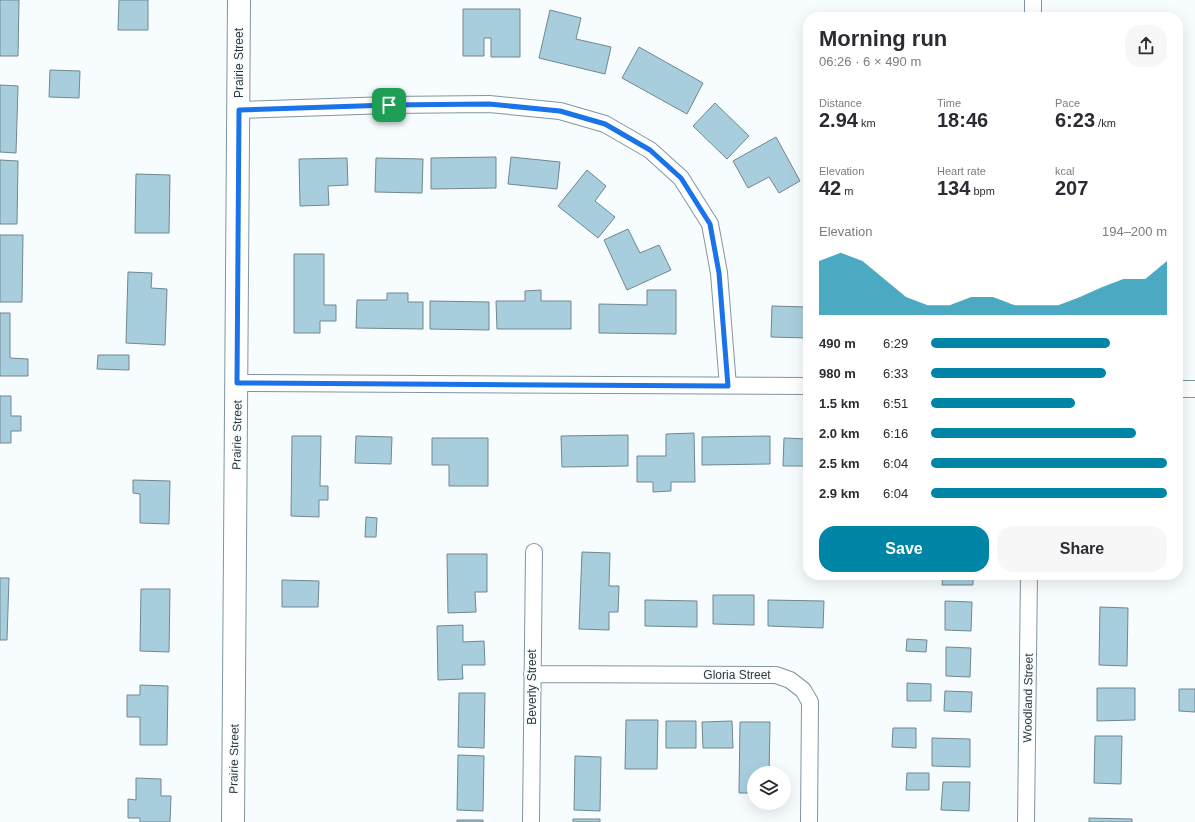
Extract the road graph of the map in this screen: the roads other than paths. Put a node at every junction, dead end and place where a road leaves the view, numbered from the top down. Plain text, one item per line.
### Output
1 (239, 0) edge
2 (1033, 0) edge
3 (1033, 12) edge
4 (239, 110) junction
5 (237, 383) junction
6 (728, 386) junction
7 (803, 386) edge
8 (1183, 389) edge
9 (1195, 389) edge
10 (534, 552) dead end
11 (1029, 580) edge
12 (532, 674) junction
13 (233, 822) edge
14 (531, 822) edge
15 (809, 822) edge
16 (1026, 822) edge

1 - 4 street, Prairie Street
2 - 3 street
4 - 5 street, Prairie Street
4 - 6 street
5 - 6 street
5 - 13 street, Prairie Street
6 - 7 street
8 - 9 street
10 - 12 street, Beverly Street
11 - 16 street, Woodland Street
12 - 14 street, Beverly Street
12 - 15 street, Gloria Street

